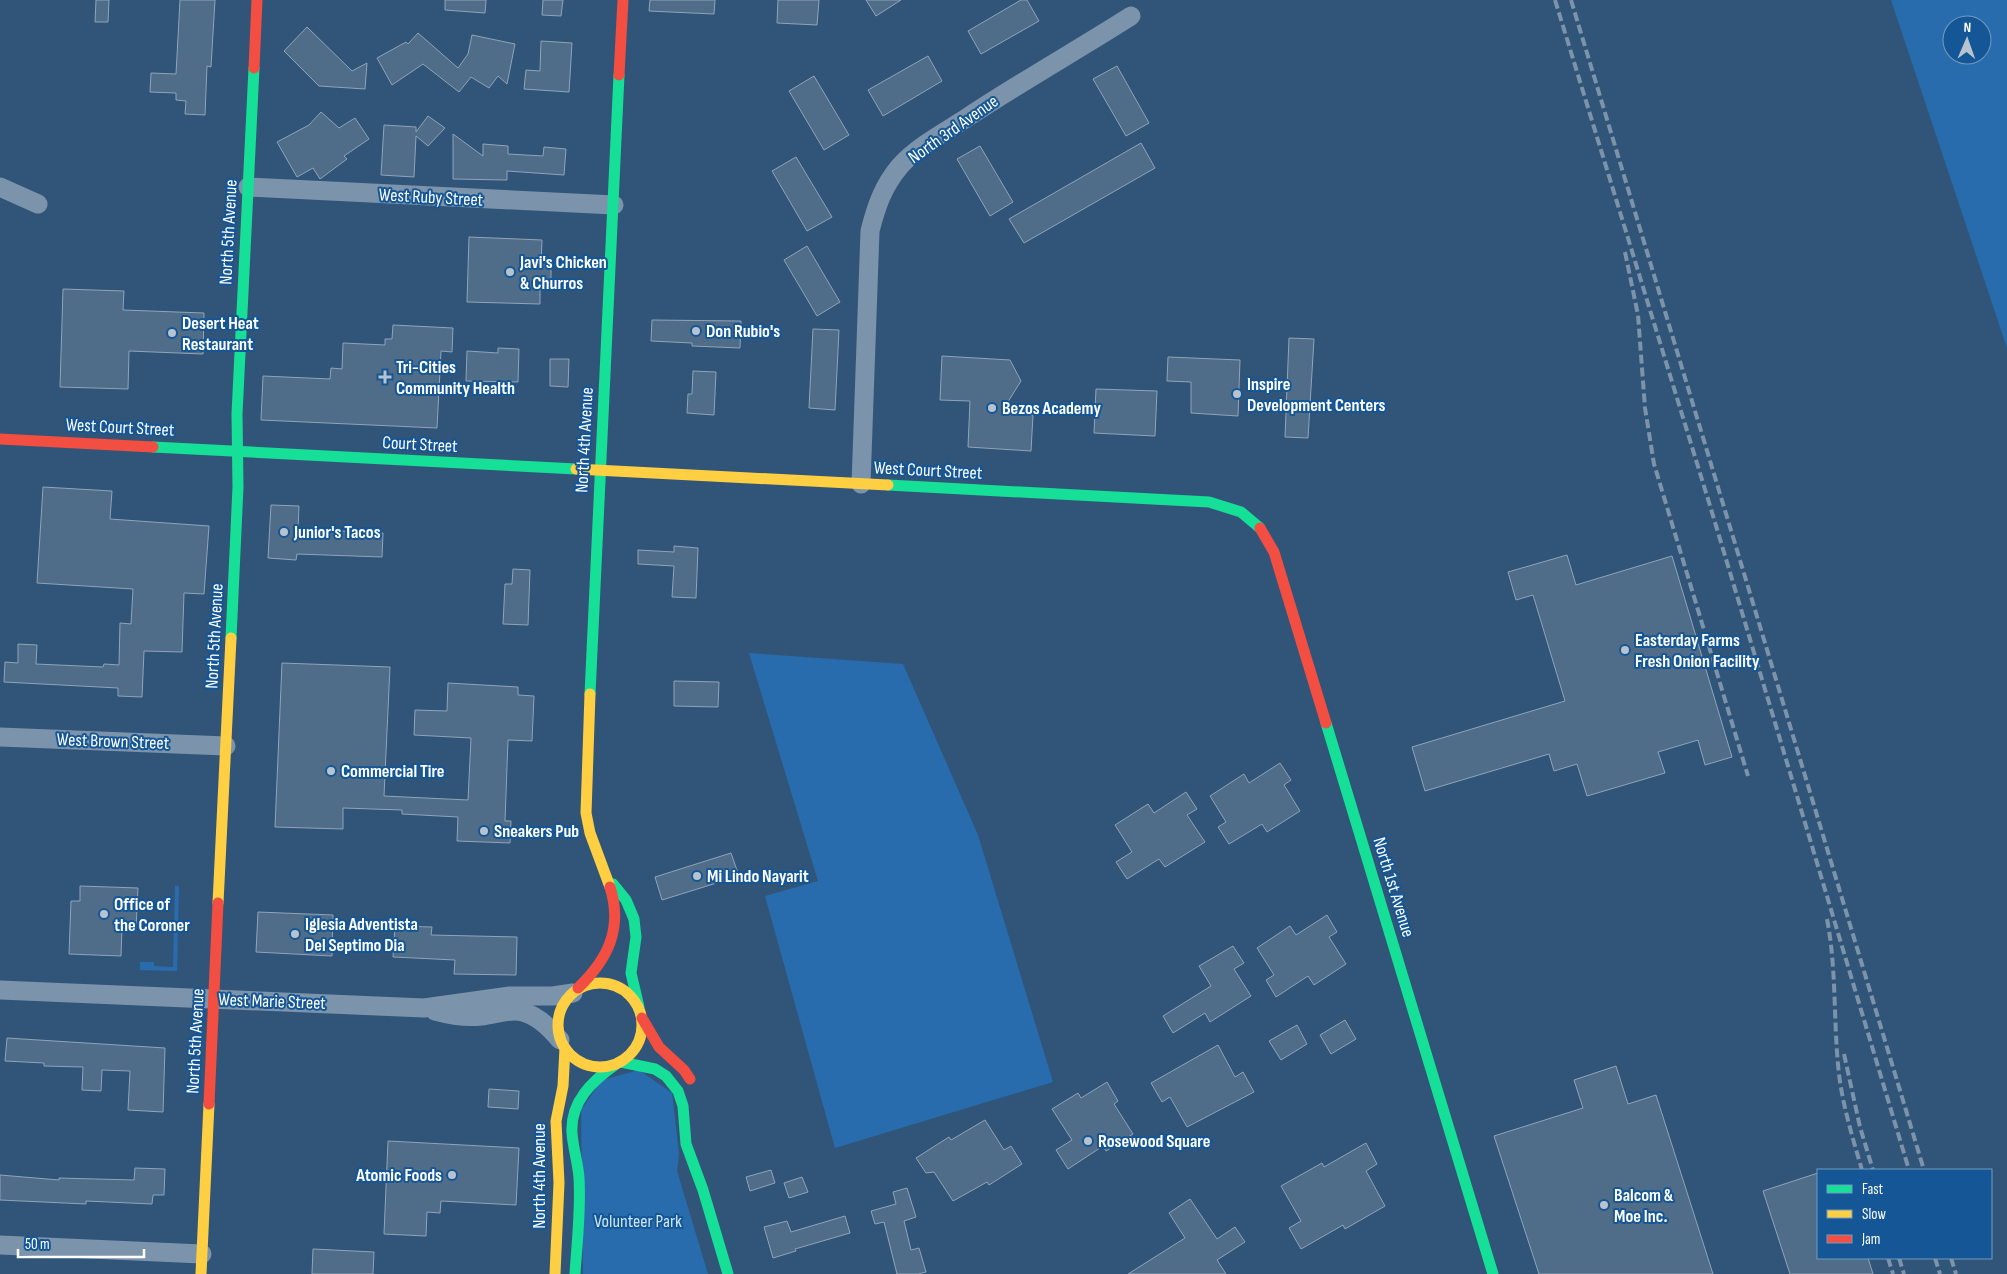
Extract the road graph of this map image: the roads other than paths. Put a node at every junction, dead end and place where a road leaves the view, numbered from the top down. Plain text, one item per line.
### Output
1 (257, 0) edge
2 (623, 0) edge
3 (1131, 16) dead end
4 (248, 186) junction
5 (0, 187) edge
6 (38, 204) dead end
7 (614, 206) junction
8 (0, 439) edge
9 (238, 451) junction
10 (600, 470) junction
11 (861, 484) junction
12 (1250, 517) joint
13 (0, 737) edge
14 (226, 746) junction
15 (608, 878) junction
16 (0, 990) edge
17 (575, 990) junction
18 (214, 999) junction
19 (424, 1008) junction
20 (641, 1013) junction
21 (563, 1044) junction
22 (618, 1064) junction
23 (695, 1091) dead end
24 (702, 1156) dead end
25 (703, 1190) junction
26 (0, 1245) edge
27 (202, 1254) junction
28 (201, 1274) edge
29 (555, 1274) edge
30 (575, 1274) edge
31 (728, 1274) edge
32 (1493, 1274) edge

1 - 4 street, North 5th Avenue
2 - 7 street, North 4th Avenue
3 - 11 street, North 3rd Avenue
4 - 7 street, West Ruby Street
4 - 9 street, North 5th Avenue
5 - 6 street
7 - 10 street, North 4th Avenue
8 - 9 street, West Court Street
9 - 10 street, Court Street
9 - 14 street, North 5th Avenue
10 - 11 street, West Court Street
10 - 15 street, North 4th Avenue
11 - 12 street, West Court Street
12 - 32 street, North 1st Avenue
13 - 14 street, West Brown Street
14 - 18 street, North 5th Avenue
15 - 17 street, North 4th Avenue
15 - 20 street, North 4th Avenue
16 - 18 street, West Marie Street
17 - 19 street, West Marie Street
17 - 20 street
17 - 21 street
18 - 19 street, West Marie Street
18 - 27 street, North 5th Avenue
19 - 21 street, West Marie Street
20 - 22 street
20 - 23 street
21 - 22 street
21 - 29 street, North 4th Avenue
22 - 25 street
22 - 30 street, North 4th Avenue
24 - 25 street
25 - 31 street
26 - 27 street
27 - 28 street, North 5th Avenue

